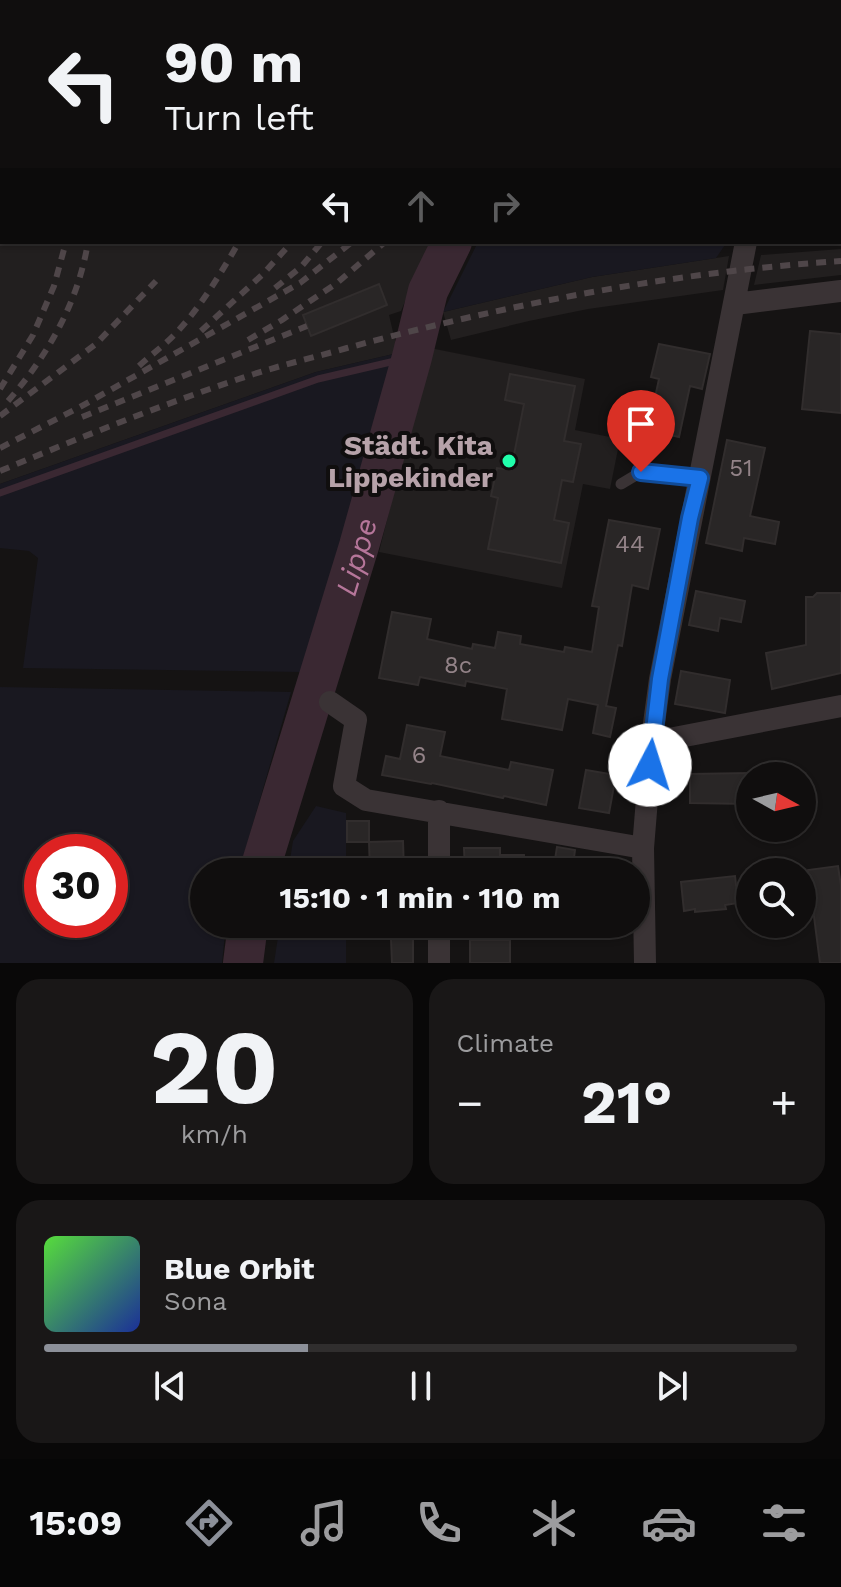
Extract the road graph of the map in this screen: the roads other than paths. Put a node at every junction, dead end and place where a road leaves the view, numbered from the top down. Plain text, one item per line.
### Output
1 (746, 244) edge
2 (841, 291) edge
3 (735, 304) junction
4 (700, 478) junction
5 (621, 484) dead end
6 (330, 702) dead end
7 (841, 706) edge
8 (652, 738) junction
9 (439, 811) junction
10 (643, 848) junction
11 (439, 858) edge
12 (439, 938) edge
13 (439, 963) edge
14 (645, 963) edge

1 - 3 street
2 - 3 street
3 - 4 street
4 - 5 lane
4 - 8 street
6 - 9 street
7 - 8 street
8 - 10 street
9 - 10 street
9 - 11 street
10 - 14 street
12 - 13 street

